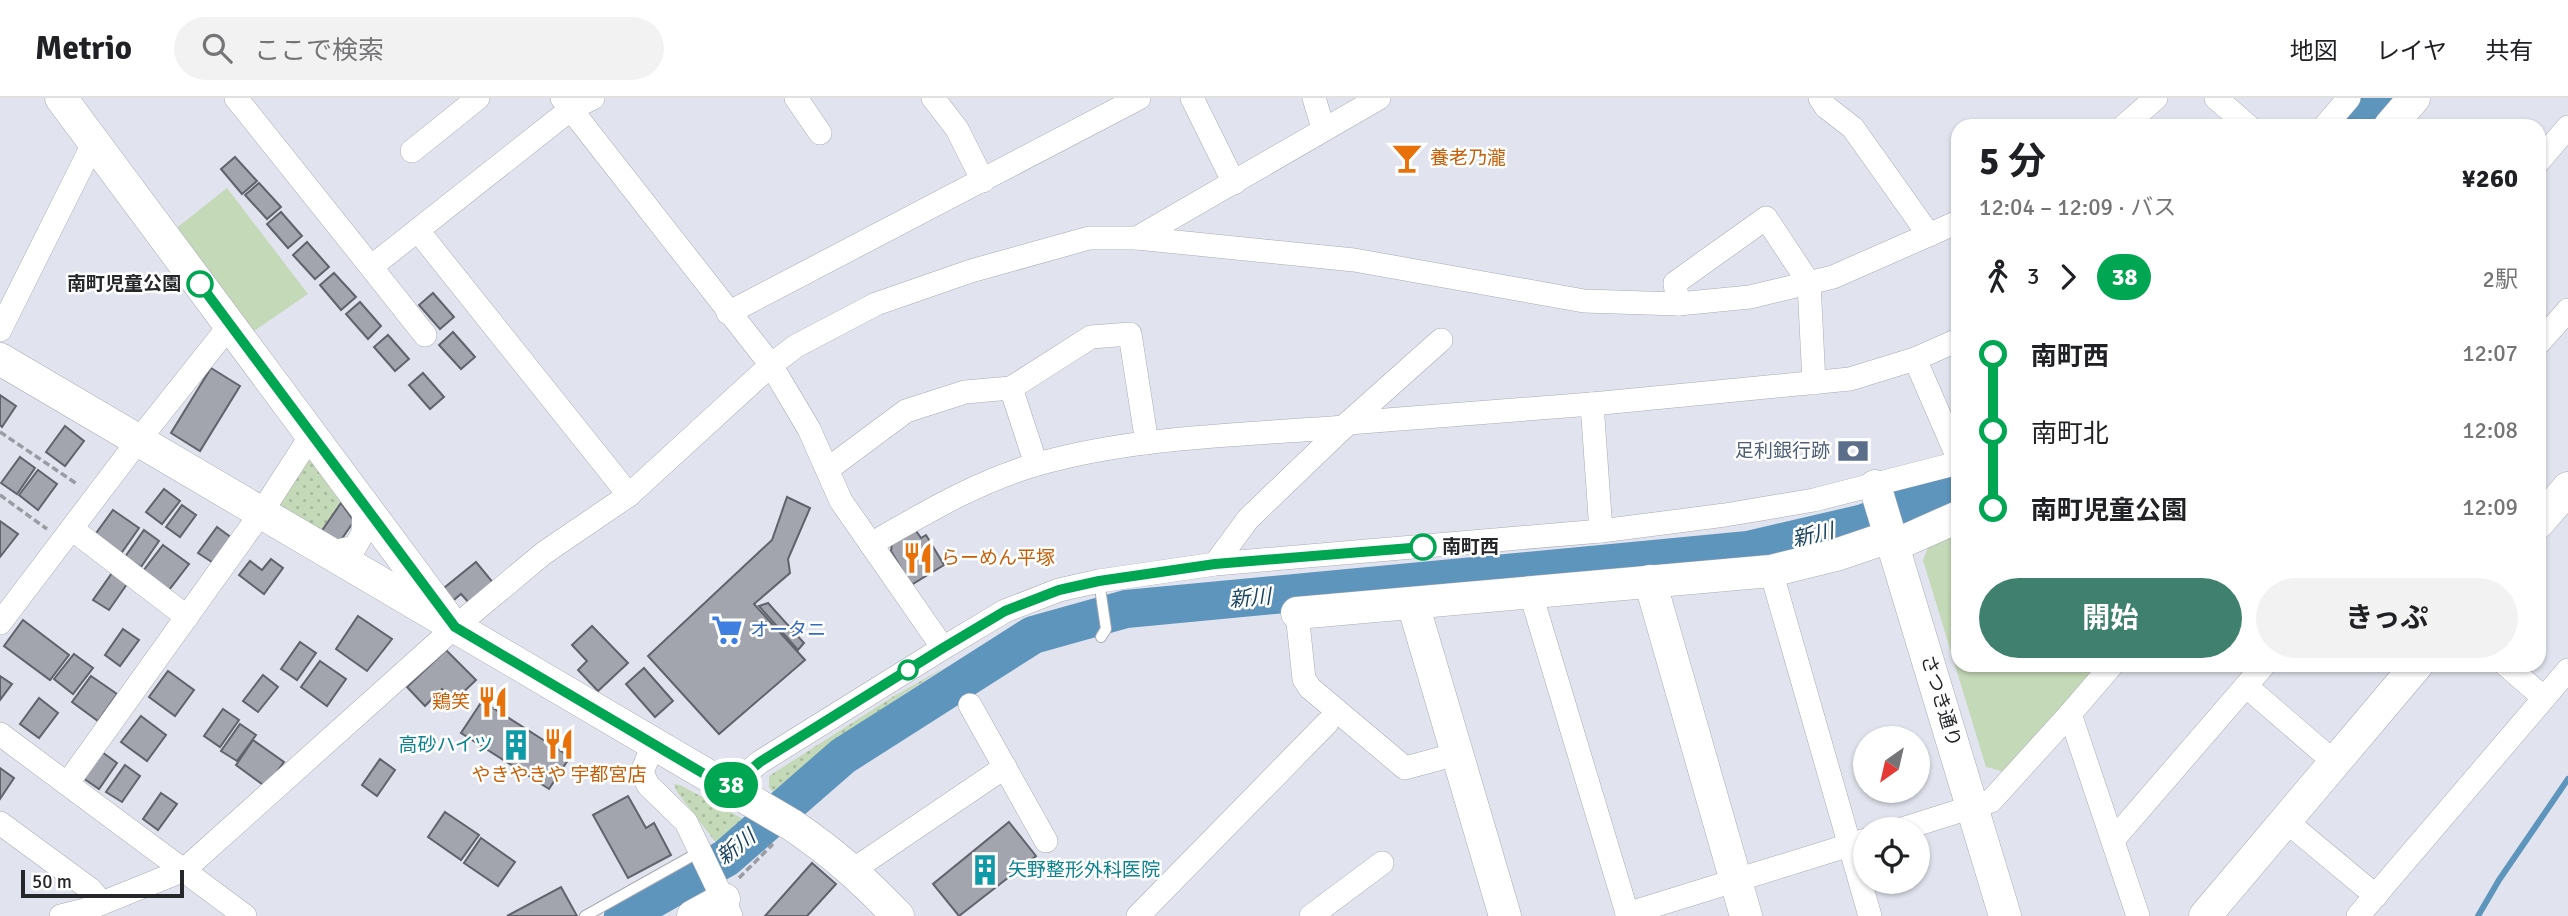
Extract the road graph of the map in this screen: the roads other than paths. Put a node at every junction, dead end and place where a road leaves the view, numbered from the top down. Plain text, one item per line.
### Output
1 (61, 98) edge
2 (236, 98) edge
3 (478, 98) edge
4 (593, 98) edge
5 (796, 98) edge
6 (933, 98) edge
7 (1139, 98) edge
8 (1192, 98) edge
9 (1314, 98) edge
10 (1379, 98) edge
11 (1820, 98) edge
12 (2216, 98) edge
13 (2349, 98) edge
14 (2414, 98) edge
15 (566, 103) edge
16 (2240, 119) edge
17 (2331, 119) edge
18 (2396, 119) edge
19 (2568, 127) edge
20 (1324, 128) junction
21 (820, 132) dead end
22 (94, 142) junction
23 (412, 151) dead end
24 (2546, 153) edge
25 (983, 181) junction
26 (1234, 183) junction
27 (1951, 225) edge
28 (419, 232) junction
29 (1930, 235) junction
30 (1137, 238) junction
31 (371, 267) junction
32 (1809, 283) junction
33 (1678, 304) junction
34 (2568, 310) edge
35 (728, 313) junction
36 (230, 325) junction
37 (0, 330) edge
38 (425, 335) dead end
39 (2546, 335) edge
40 (1441, 340) dead end
41 (1951, 343) edge
42 (0, 359) edge
43 (1916, 359) junction
44 (771, 365) junction
45 (1814, 383) junction
46 (1011, 388) junction
47 (1592, 404) junction
48 (1346, 425) junction
49 (312, 434) junction
50 (138, 441) junction
51 (1147, 443) junction
52 (1951, 444) edge
53 (1037, 464) junction
54 (1951, 467) edge
55 (828, 469) junction
56 (2568, 488) edge
57 (629, 495) junction
58 (364, 505) junction
59 (261, 513) junction
60 (2546, 514) edge
61 (1951, 517) edge
62 (1886, 519) junction
63 (1601, 531) junction
64 (67, 535) junction
65 (871, 544) junction
66 (330, 553) junction
67 (1215, 564) junction
68 (1771, 571) junction
69 (1650, 581) junction
70 (1530, 591) junction
71 (1100, 592) junction
72 (1413, 604) junction
73 (1297, 613) joint
74 (187, 617) junction
75 (0, 623) edge
76 (455, 627) junction
77 (1103, 633) dead end
78 (943, 648) junction
79 (2568, 670) edge
80 (2106, 672) edge
81 (2258, 672) edge
82 (2411, 672) edge
83 (2514, 672) edge
84 (2246, 686) junction
85 (2544, 698) junction
86 (970, 705) dead end
87 (2070, 715) junction
88 (1327, 723) dead end
89 (0, 734) edge
90 (653, 745) junction
91 (1457, 754) junction
92 (2334, 762) junction
93 (1005, 767) junction
94 (67, 784) junction
95 (728, 788) junction
96 (1973, 806) junction
97 (1930, 820) edge
98 (2286, 821) junction
99 (0, 823) edge
100 (1853, 829) edge
101 (2113, 840) junction
102 (1046, 841) dead end
103 (1853, 843) edge
104 (703, 855) junction
105 (1382, 863) dead end
106 (184, 870) junction
107 (853, 870) junction
108 (1735, 881) junction
109 (1866, 894) edge
110 (2376, 896) junction
111 (726, 903) edge
112 (92, 910) edge
113 (1627, 915) edge
114 (61, 916) edge
115 (245, 916) edge
116 (585, 916) edge
117 (694, 916) edge
118 (898, 916) edge
119 (1138, 916) edge
120 (1311, 916) edge
121 (1505, 916) edge
122 (1746, 916) edge
123 (1870, 916) edge
124 (2005, 916) edge
125 (2138, 916) edge
126 (2205, 916) edge
127 (2358, 916) edge

1 - 22 street
2 - 31 street
3 - 23 street
4 - 15 street
5 - 21 street
6 - 25 street
7 - 25 street
8 - 26 street
9 - 20 street
10 - 20 street
11 - 29 street
12 - 16 street
13 - 17 street
14 - 18 street
15 - 28 street
15 - 35 street
19 - 24 street
20 - 26 street
22 - 36 street
22 - 37 street
25 - 35 street
26 - 30 street
27 - 29 street
28 - 31 street
28 - 57 street
29 - 32 street
30 - 33 street
30 - 44 street
31 - 38 street
32 - 33 street
32 - 33 street
32 - 45 street
34 - 39 street
35 - 44 street
36 - 49 street
36 - 50 street
40 - 48 street
41 - 43 street
42 - 50 street
43 - 45 street
43 - 52 street
44 - 55 street
44 - 57 street
45 - 47 street
46 - 51 street
46 - 53 street
46 - 55 street
47 - 48 street
47 - 63 street
48 - 51 street
48 - 67 street
49 - 58 street
49 - 59 street
50 - 59 street
50 - 64 street
51 - 53 street
53 - 65 street
54 - 62 street
55 - 65 street
56 - 60 street
57 - 76 street
58 - 66 street
58 - 76 street
59 - 66 street
59 - 74 street
61 - 62 street
62 - 63 street
62 - 68 street
62 - 96 street, さつき通り
63 - 67 street
64 - 74 street
64 - 75 street
65 - 78 street
66 - 76 street
67 - 71 street
68 - 69 street
68 - 100 street
69 - 70 street
69 - 108 street
70 - 72 street
70 - 113 street
71 - 77 lane
71 - 78 street
72 - 73 street
72 - 91 street
73 - 91 street
74 - 94 street
76 - 90 street
76 - 106 street
78 - 95 street
79 - 85 street
80 - 87 street
81 - 84 street
82 - 92 street
83 - 85 street
84 - 92 street
84 - 101 street
85 - 110 street
86 - 93 street
87 - 96 street
87 - 101 street
88 - 119 street
89 - 94 street
90 - 95 street
90 - 104 street
91 - 121 street
92 - 98 street
93 - 102 street
93 - 107 street
94 - 106 street
95 - 107 street
96 - 97 street
96 - 124 street, さつき通り
98 - 110 street
98 - 126 street
99 - 112 street
101 - 125 street
103 - 108 street
104 - 111 street
104 - 116 lane
105 - 120 street
106 - 112 street
106 - 115 street
107 - 118 street
108 - 113 street
108 - 122 street
109 - 123 street
110 - 127 street
111 - 117 street
112 - 114 street

